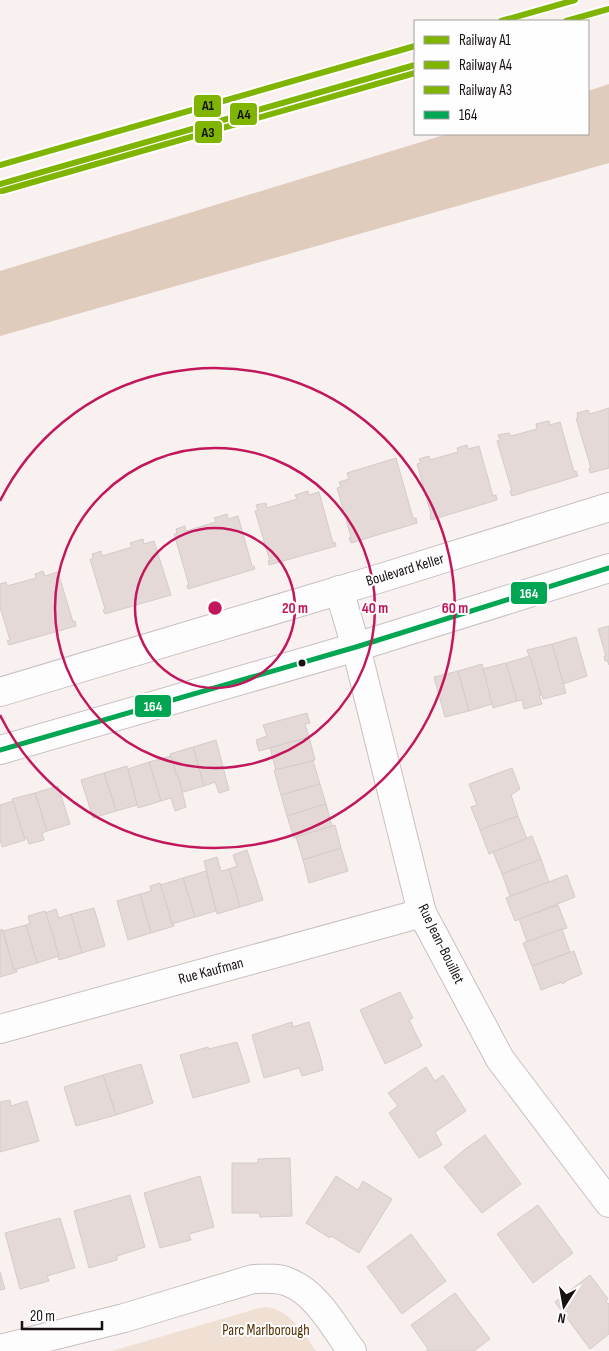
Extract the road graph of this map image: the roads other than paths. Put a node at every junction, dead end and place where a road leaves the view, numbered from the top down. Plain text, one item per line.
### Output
1 (609, 507) edge
2 (609, 568) edge
3 (339, 590) junction
4 (356, 647) junction
5 (0, 692) edge
6 (0, 750) edge
7 (422, 914) junction
8 (0, 1029) edge
9 (609, 1203) edge
10 (0, 1349) edge
11 (352, 1351) edge

1 - 3 street, Boulevard Keller
2 - 4 street
3 - 4 street, Rue Jean-Bouillet
3 - 5 street, Boulevard Keller
4 - 6 street
4 - 7 street, Rue Jean-Bouillet
7 - 8 street, Rue Kaufman
7 - 9 street, Rue Jean-Bouillet
10 - 11 street

